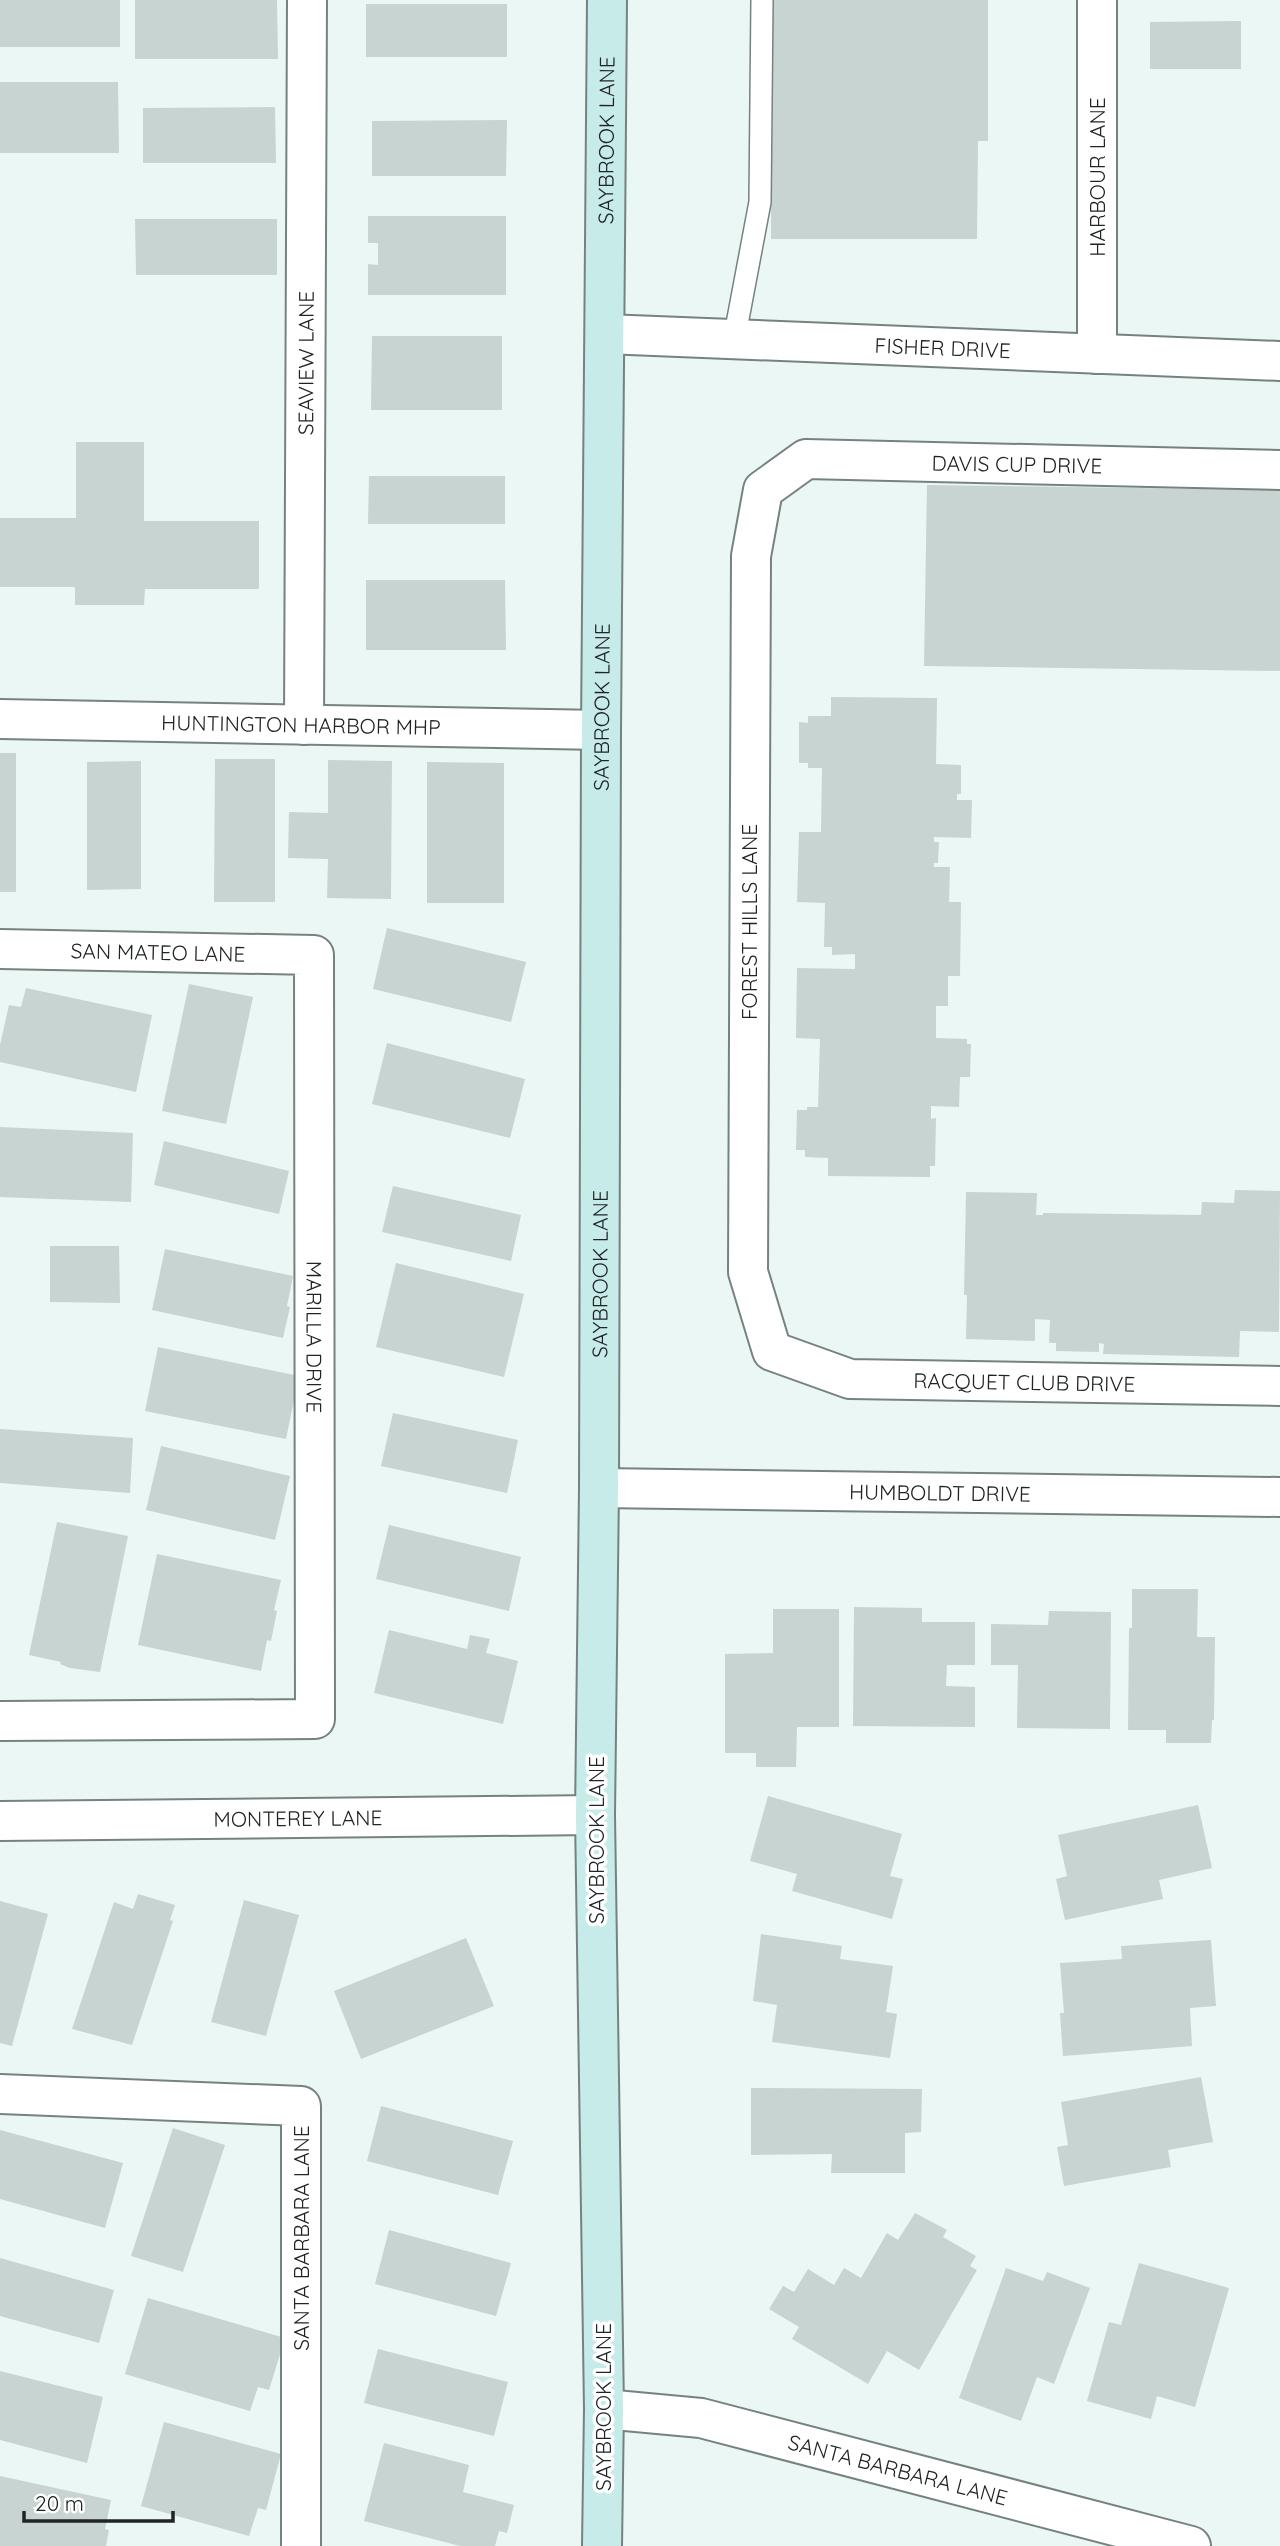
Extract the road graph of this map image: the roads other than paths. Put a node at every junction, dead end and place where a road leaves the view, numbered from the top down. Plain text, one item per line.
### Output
1 (307, 0) edge
2 (607, 0) edge
3 (762, 0) edge
4 (1097, 0) edge
5 (605, 334) junction
6 (734, 340) junction
7 (1097, 354) junction
8 (1280, 361) edge
9 (1280, 470) edge
10 (763, 490) joint
11 (0, 719) edge
12 (304, 724) junction
13 (601, 730) junction
14 (0, 949) edge
15 (314, 955) joint
16 (772, 1351) joint
17 (1280, 1386) edge
18 (599, 1488) junction
19 (1280, 1497) edge
20 (0, 1721) edge
21 (594, 1815) junction
22 (0, 1821) edge
23 (0, 2094) edge
24 (604, 2409) junction
25 (301, 2546) edge
26 (602, 2546) edge
27 (1191, 2546) edge

1 - 12 street, SEAVIEW LANE
2 - 5 main road, SAYBROOK LANE
3 - 6 lane
4 - 7 street, HARBOUR LANE
5 - 6 street, FISHER DRIVE
5 - 13 main road, SAYBROOK LANE
6 - 7 street, FISHER DRIVE
7 - 8 street, FISHER DRIVE
9 - 10 street, DAVIS CUP DRIVE
10 - 16 street, FOREST HILLS LANE
11 - 12 street, HUNTINGTON HARBOR MHP
12 - 13 street, HUNTINGTON HARBOR MHP
13 - 18 main road, SAYBROOK LANE
14 - 15 street, SAN MATEO LANE
15 - 20 street, MARILLA DRIVE
16 - 17 street, RACQUET CLUB DRIVE
18 - 19 street, HUMBOLDT DRIVE
18 - 21 main road, SAYBROOK LANE
21 - 22 street, MONTEREY LANE
21 - 24 main road, SAYBROOK LANE
23 - 25 street, SANTA BARBARA LANE
24 - 26 main road, SAYBROOK LANE
24 - 27 street, SANTA BARBARA LANE

